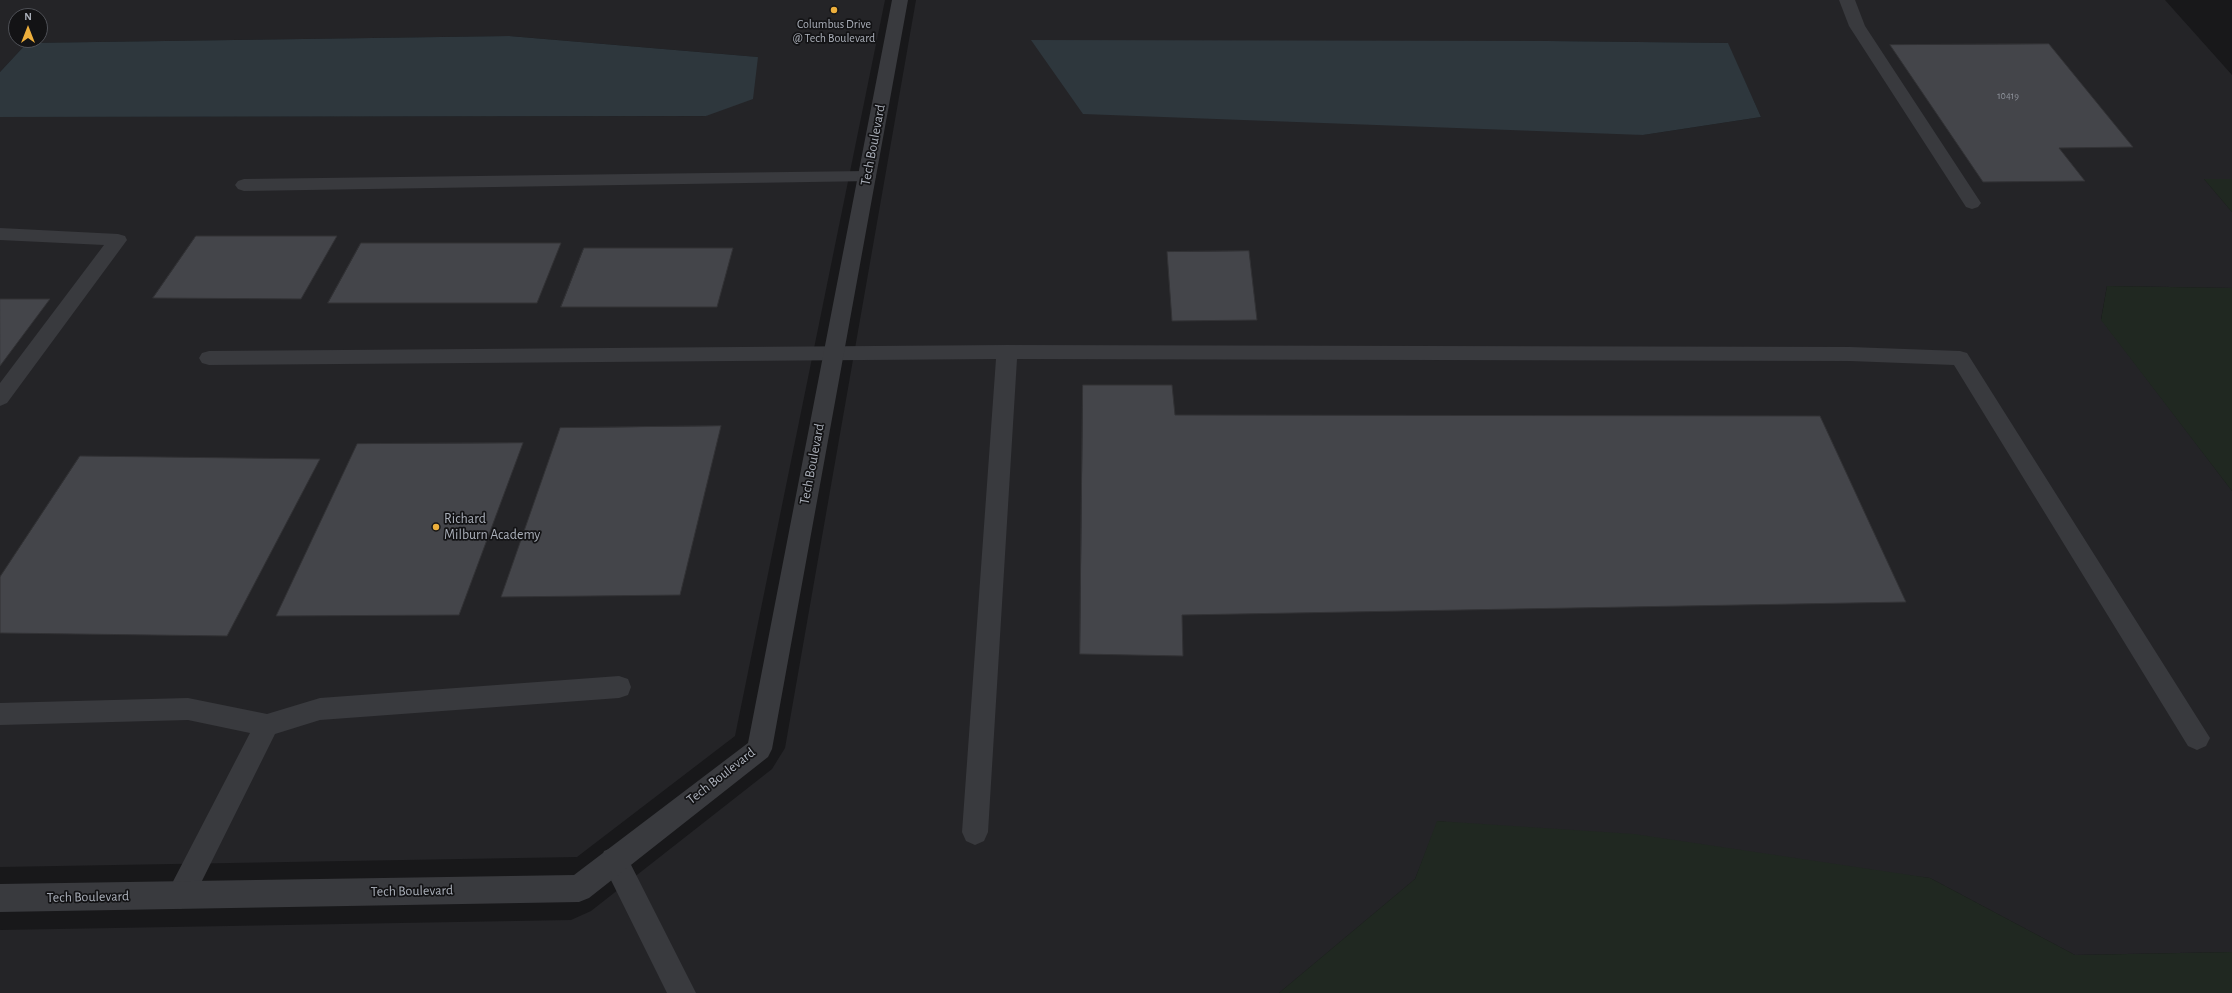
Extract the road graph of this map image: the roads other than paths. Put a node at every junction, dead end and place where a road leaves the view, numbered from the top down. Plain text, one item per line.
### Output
1 (900, 0) edge
2 (1847, 0) edge
3 (867, 177) junction
4 (244, 185) dead end
5 (1972, 203) dead end
6 (0, 234) edge
7 (1007, 352) junction
8 (832, 353) junction
9 (209, 358) dead end
10 (0, 398) edge
11 (619, 687) dead end
12 (0, 714) edge
13 (267, 725) junction
14 (2197, 738) dead end
15 (975, 832) dead end
16 (614, 860) junction
17 (180, 895) junction
18 (0, 898) edge
19 (682, 993) edge

1 - 3 street, Tech Boulevard
2 - 5 street
3 - 4 street
3 - 8 street, Tech Boulevard
6 - 10 street
7 - 8 street
7 - 14 street
7 - 15 street
8 - 9 street
8 - 16 street, Tech Boulevard
11 - 13 street
12 - 13 street
13 - 17 street
16 - 17 street, Tech Boulevard
16 - 19 street
17 - 18 street, Tech Boulevard

